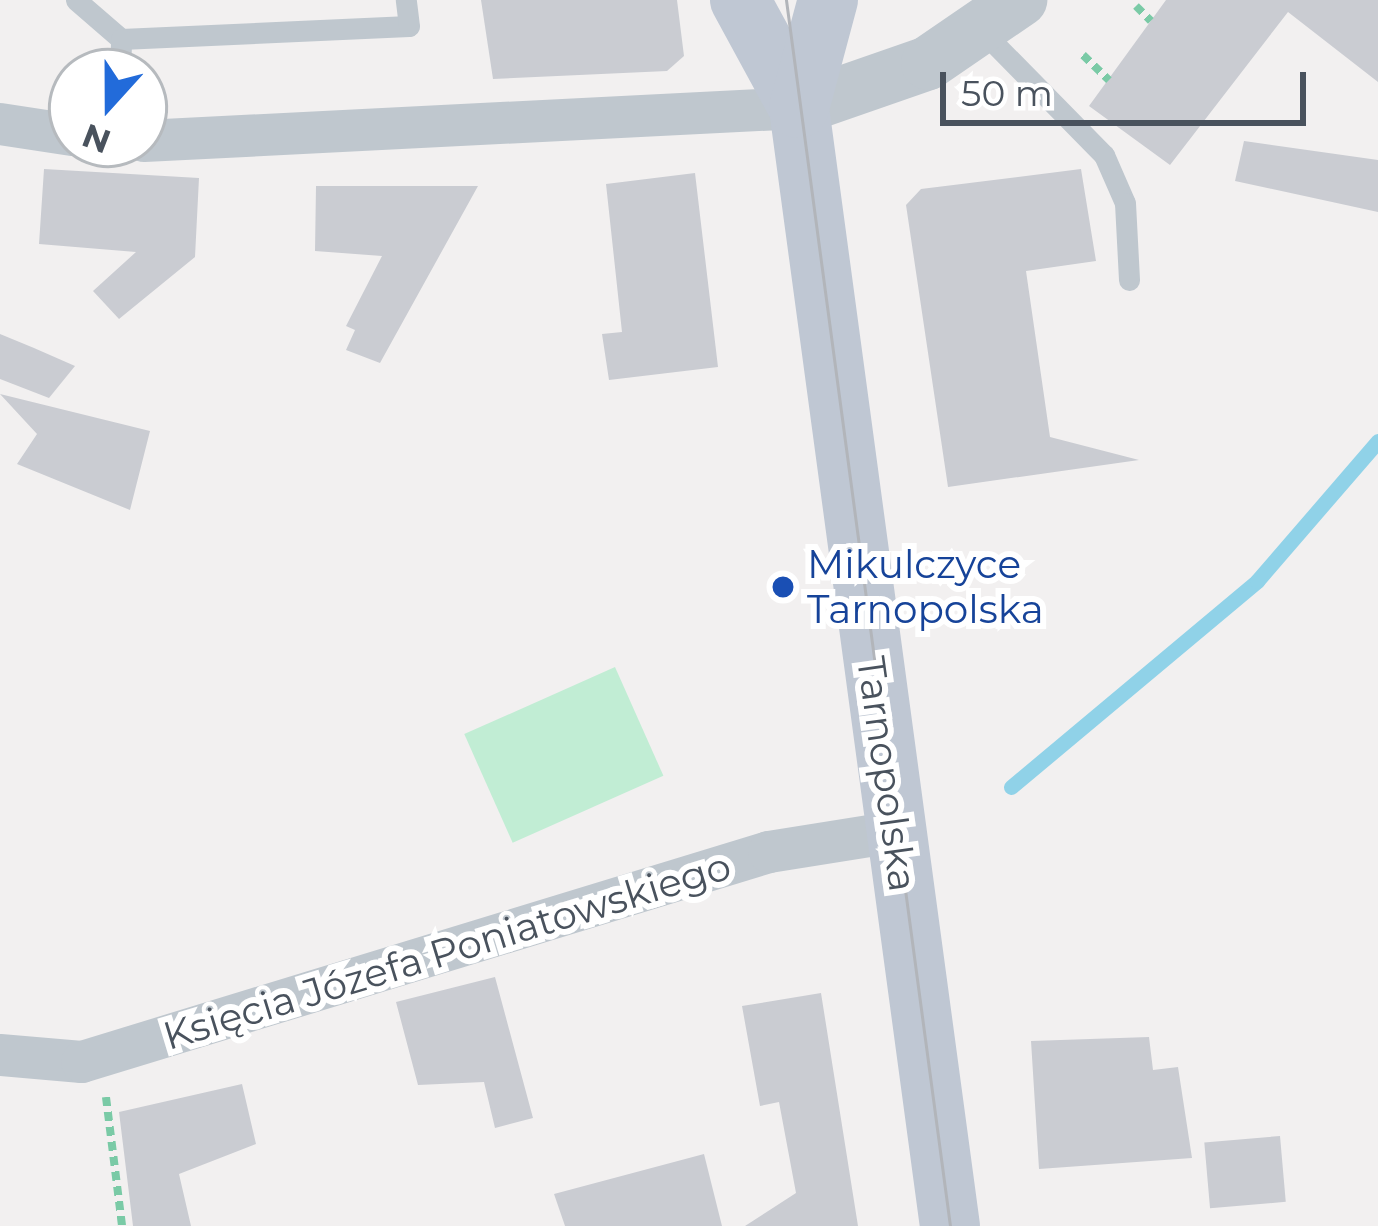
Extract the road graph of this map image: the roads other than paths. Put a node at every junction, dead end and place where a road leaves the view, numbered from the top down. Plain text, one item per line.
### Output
1 (76, 0) edge
2 (406, 0) edge
3 (740, 0) edge
4 (828, 0) edge
5 (1001, 16) edge
6 (121, 39) junction
7 (121, 48) edge
8 (799, 108) junction
9 (0, 124) edge
10 (48, 131) edge
11 (168, 140) edge
12 (1129, 280) dead end
13 (894, 832) junction
14 (0, 1055) edge
15 (950, 1226) edge

1 - 6 lane
2 - 6 lane
3 - 8 main road, Tarnopolska
4 - 8 main road, Tarnopolska
5 - 8 street
5 - 12 lane
6 - 7 lane
8 - 11 street
8 - 13 main road, Tarnopolska
9 - 10 street
13 - 14 street, Księcia Józefa Poniatowskiego
13 - 15 main road, Tarnopolska

